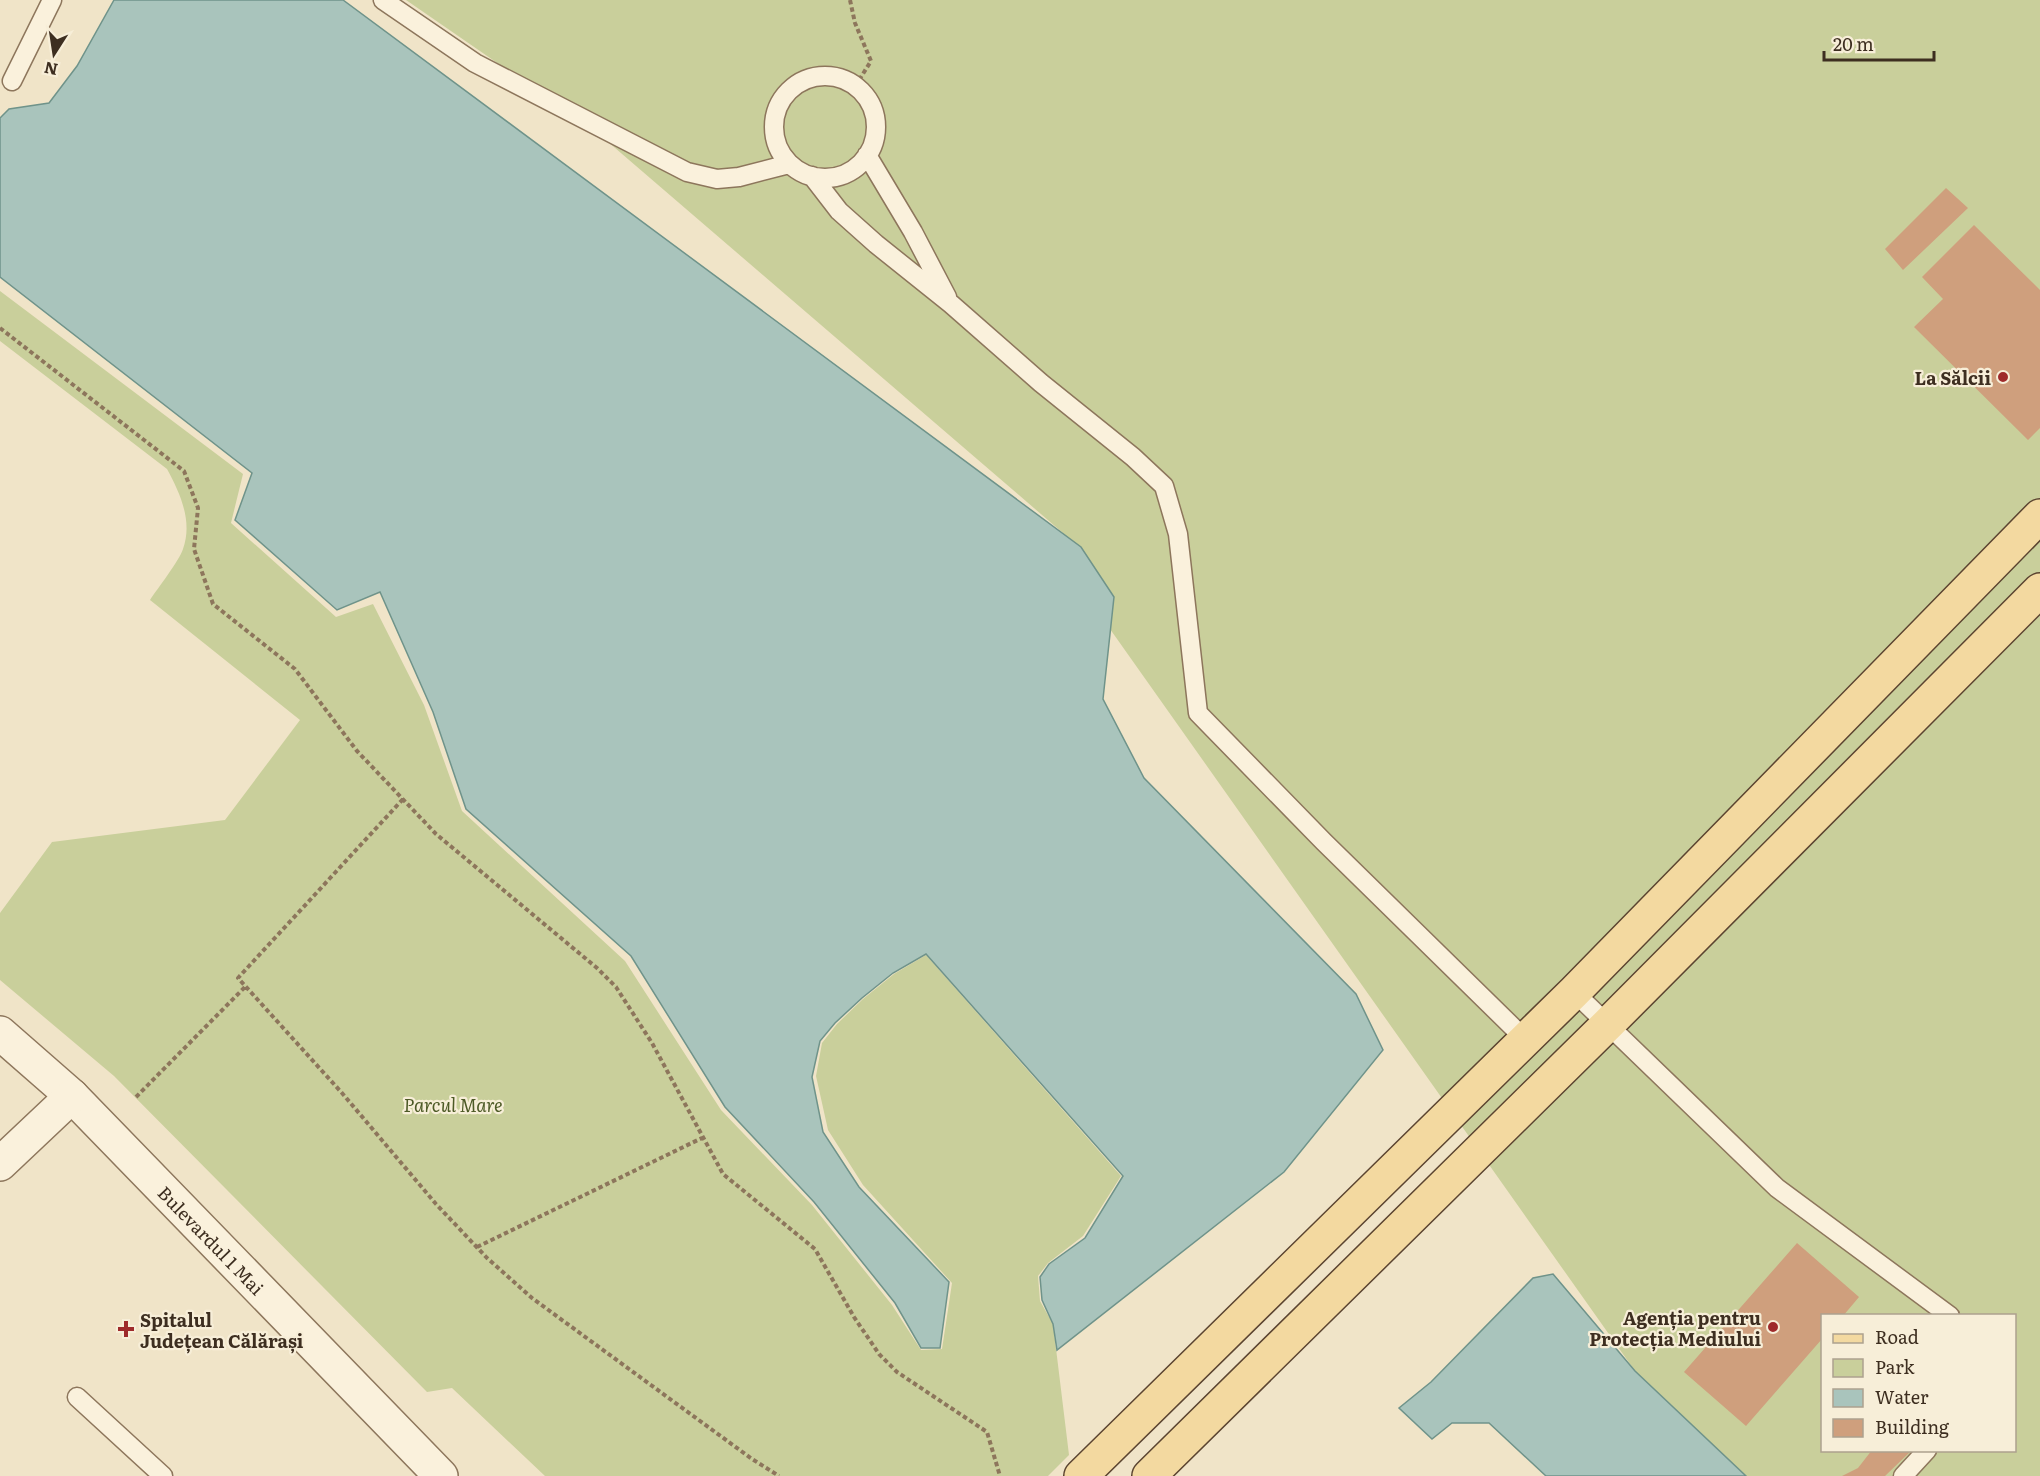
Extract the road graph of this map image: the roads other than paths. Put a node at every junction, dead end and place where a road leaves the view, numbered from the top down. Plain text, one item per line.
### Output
1 (52, 0) edge
2 (383, 0) edge
3 (12, 81) dead end
4 (867, 155) junction
5 (789, 164) junction
6 (812, 176) junction
7 (951, 304) junction
8 (2040, 516) edge
9 (2040, 590) edge
10 (1574, 992) junction
11 (1608, 1023) junction
12 (0, 1033) edge
13 (1525, 1039) junction
14 (72, 1096) junction
15 (0, 1164) edge
16 (1947, 1314) edge
17 (77, 1397) dead end
18 (1925, 1452) edge
19 (163, 1476) edge
20 (441, 1476) edge
21 (1081, 1476) edge
22 (1149, 1476) edge
23 (1903, 1476) edge

1 - 3 lane
2 - 5 lane
4 - 5 lane
4 - 6 lane
4 - 7 lane
5 - 6 lane
6 - 7 lane
7 - 13 lane
8 - 10 main road
9 - 11 main road
10 - 11 lane
10 - 13 main road
11 - 16 lane
11 - 22 main road
12 - 14 street, Bulevardul 1 Mai
13 - 21 main road
14 - 15 street
14 - 20 street, Bulevardul 1 Mai
17 - 19 lane
18 - 23 lane

